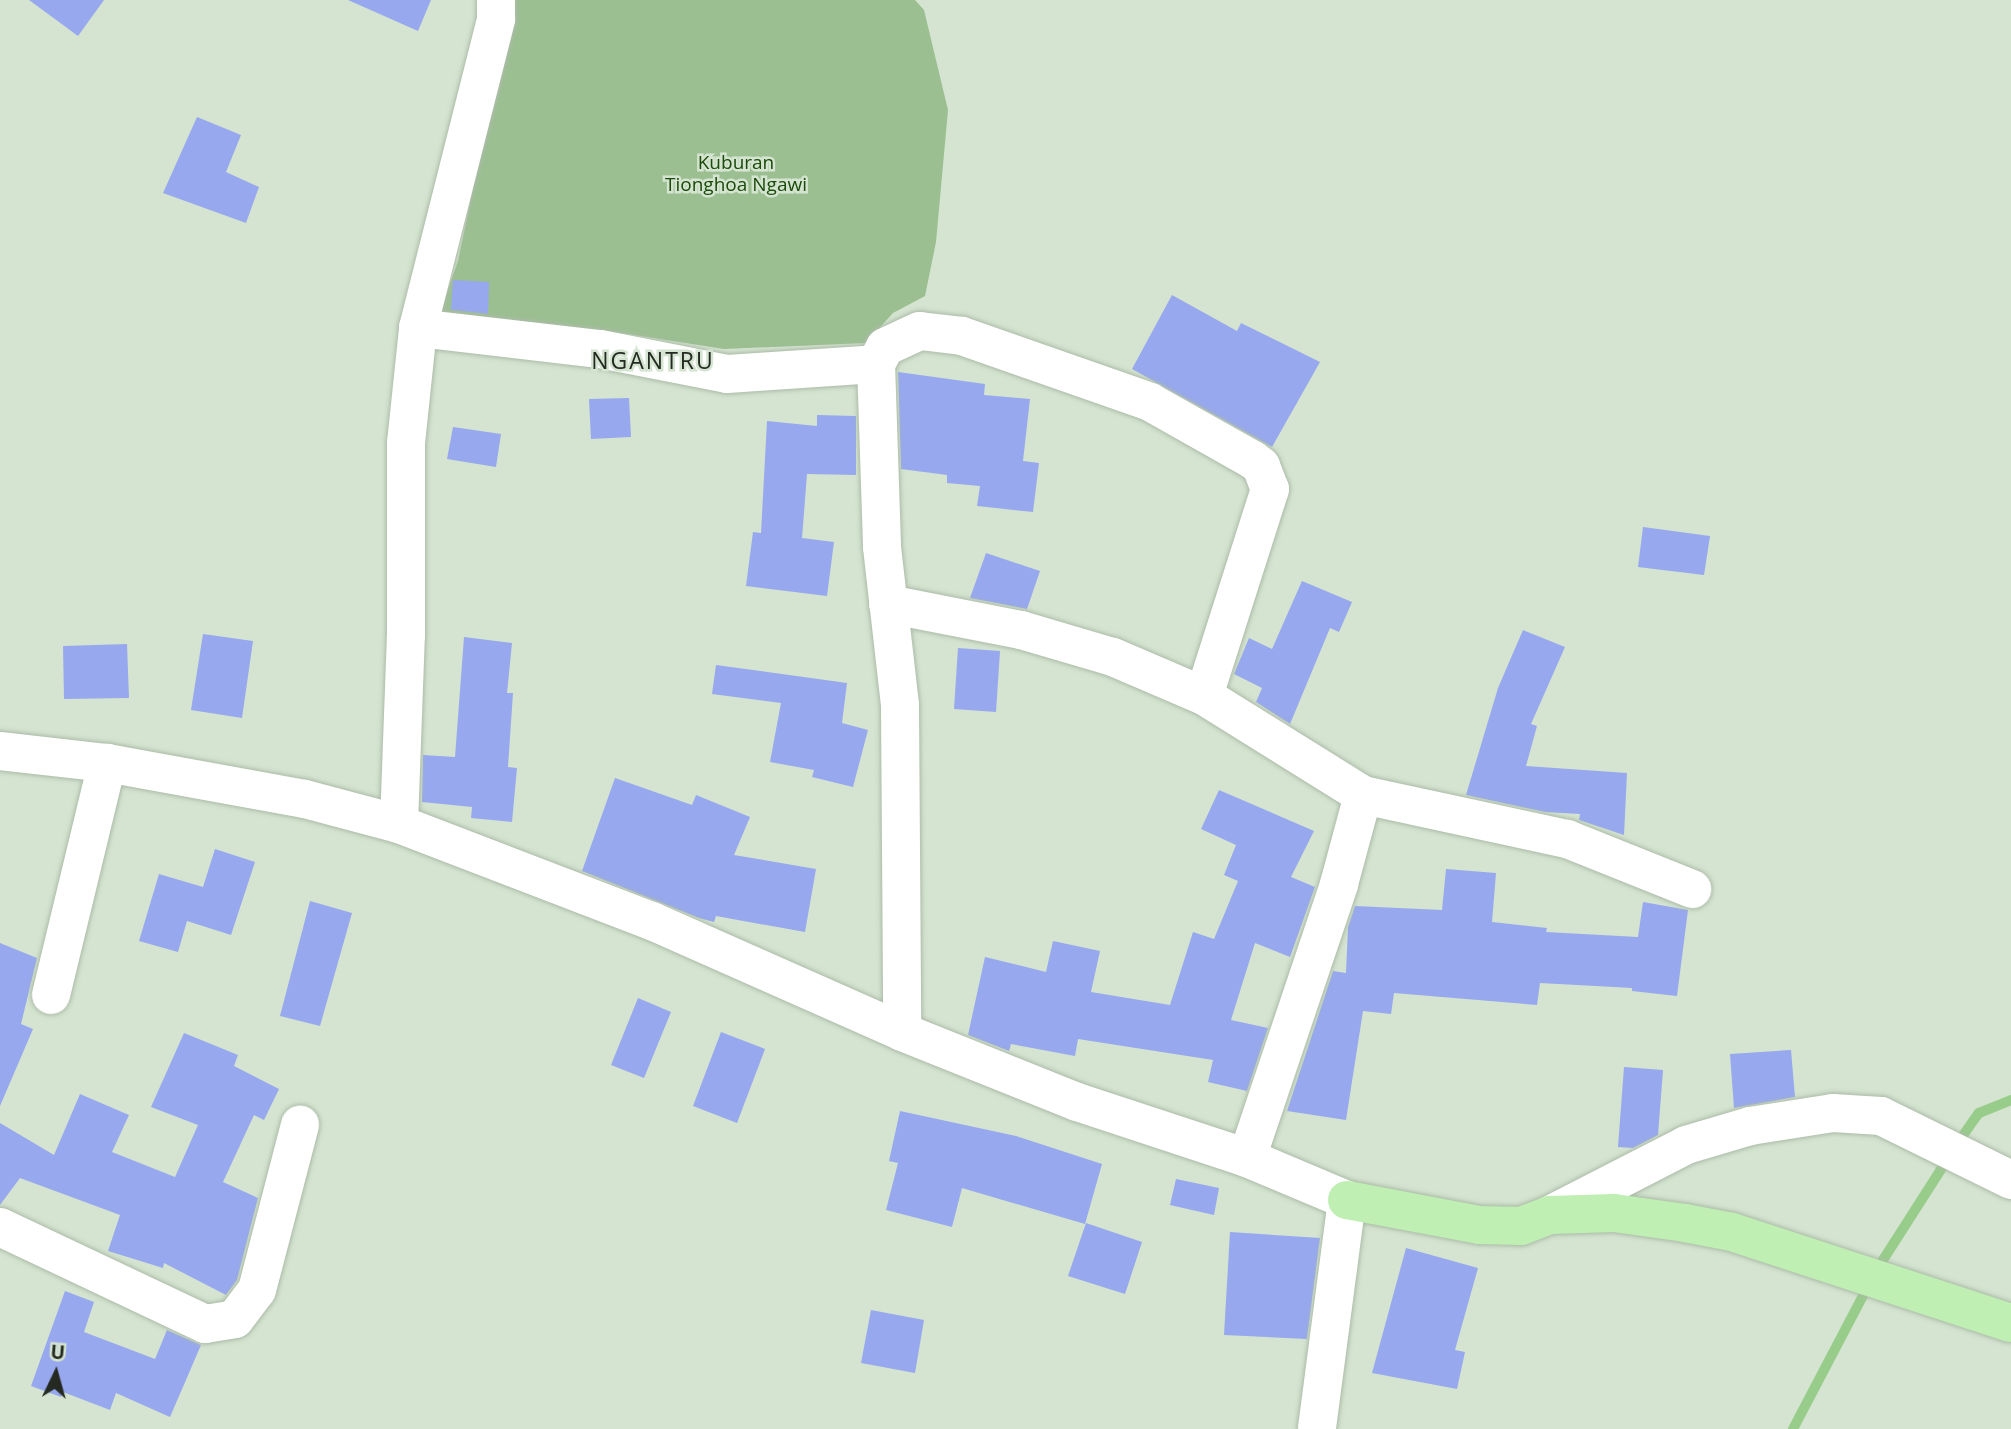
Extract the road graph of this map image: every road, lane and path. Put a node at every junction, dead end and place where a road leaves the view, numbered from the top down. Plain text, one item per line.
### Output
1 (496, 0) edge
2 (418, 328) junction
3 (876, 364) junction
4 (888, 604) junction
5 (1204, 696) junction
6 (0, 751) edge
7 (107, 763) junction
8 (1363, 795) junction
9 (399, 824) junction
10 (1692, 889) dead end
11 (51, 996) dead end
12 (902, 1032) junction
13 (300, 1125) dead end
14 (1247, 1158) junction
15 (2011, 1180) edge
16 (1347, 1200) junction
17 (1550, 1215) junction
18 (0, 1227) edge
19 (2000, 1321) edge
20 (1317, 1429) edge

1 - 2 street
2 - 3 street
2 - 9 street
3 - 4 street
3 - 5 street
4 - 5 street
4 - 12 street
5 - 8 street
6 - 7 street
7 - 9 street
7 - 11 street
8 - 10 street
8 - 14 street
9 - 12 street
12 - 14 street
13 - 18 street
14 - 16 street
15 - 17 street
16 - 17 main road
16 - 20 street
17 - 19 main road

